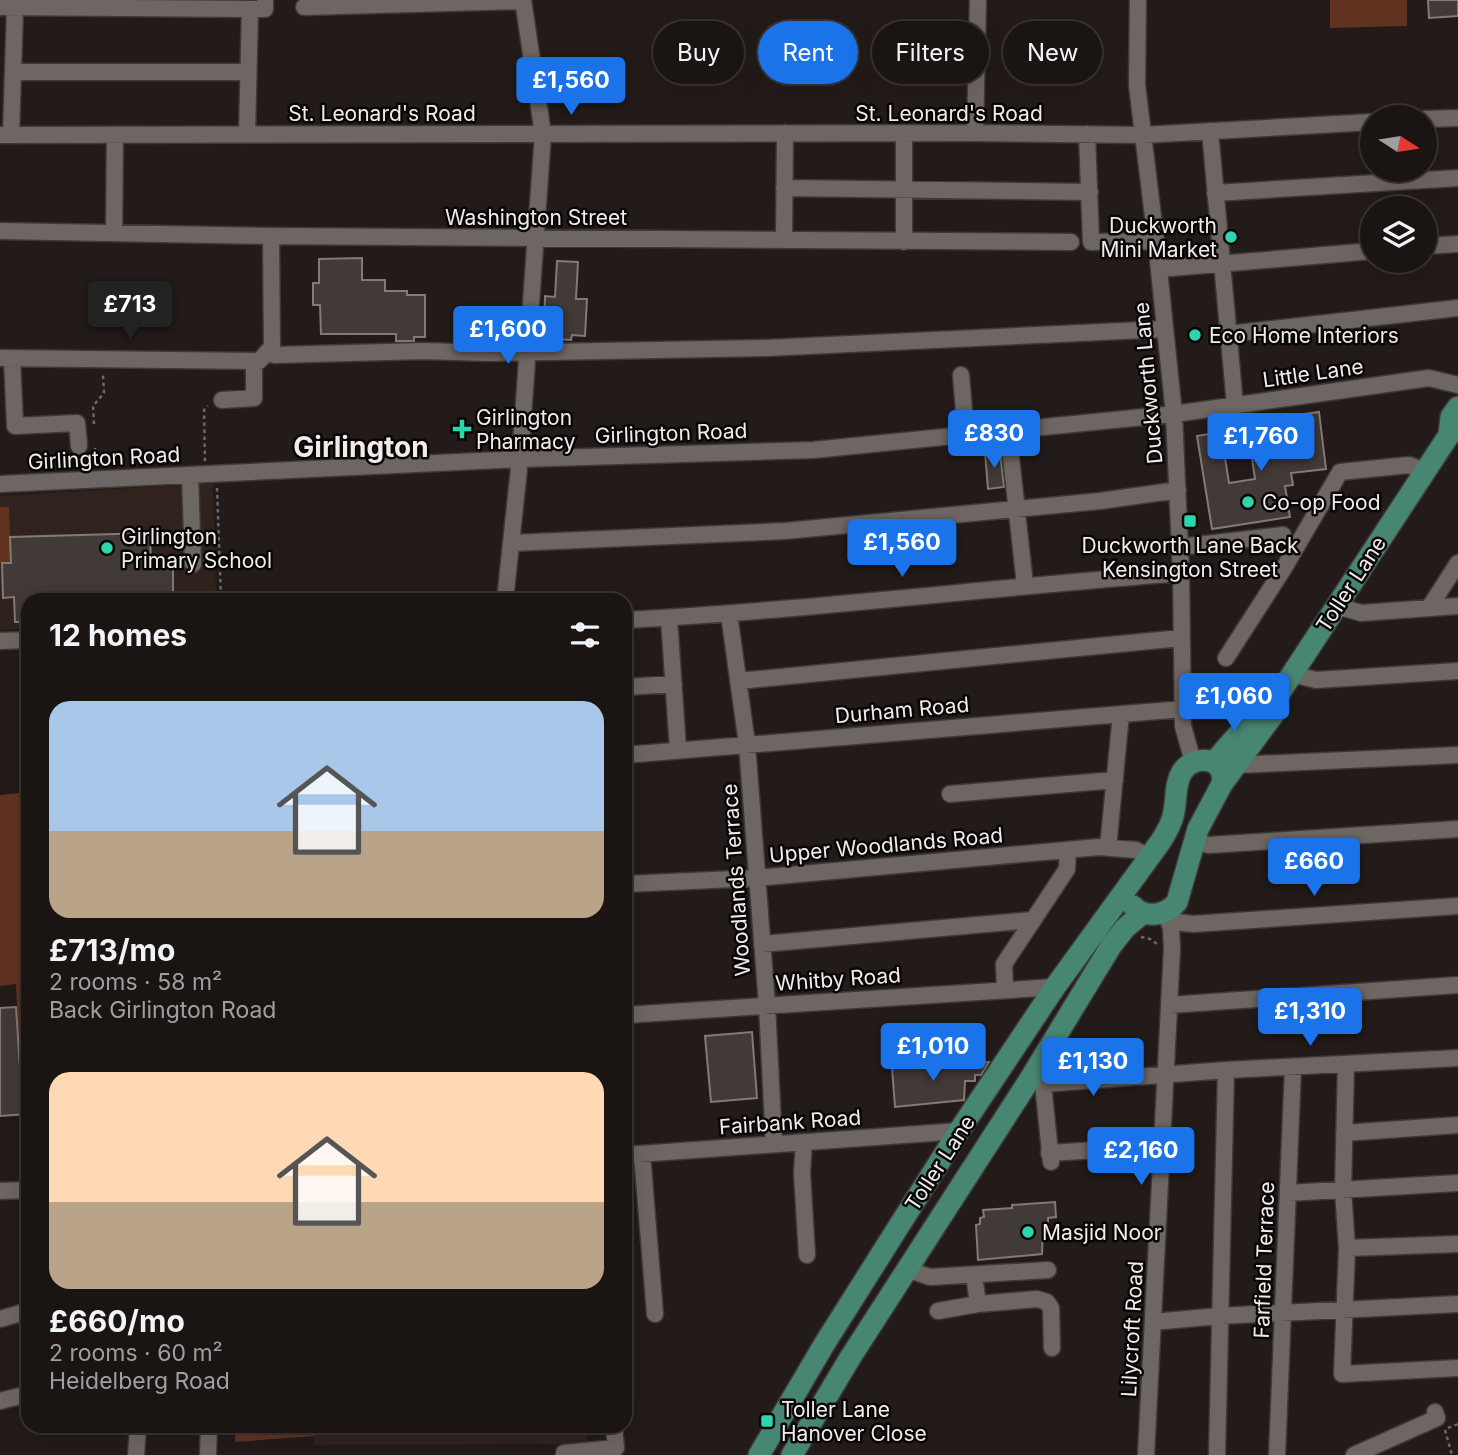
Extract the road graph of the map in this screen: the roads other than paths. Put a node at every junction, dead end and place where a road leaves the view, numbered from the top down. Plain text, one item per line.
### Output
1 (265, 0) edge
2 (523, 0) edge
3 (978, 0) edge
4 (1138, 0) edge
5 (205, 5) edge
6 (304, 7) dead end
7 (7, 8) edge
8 (250, 9) junction
9 (13, 72) junction
10 (248, 72) junction
11 (1458, 118) edge
12 (1437, 119) edge
13 (1360, 123) edge
14 (1210, 131) junction
15 (904, 133) junction
16 (975, 133) junction
17 (543, 134) junction
18 (785, 134) junction
19 (1087, 134) junction
20 (6, 135) edge
21 (116, 135) junction
22 (247, 135) junction
23 (1142, 135) junction
24 (1458, 178) edge
25 (784, 188) junction
26 (904, 191) junction
27 (1090, 192) junction
28 (1215, 193) junction
29 (0, 231) edge
30 (114, 233) junction
31 (271, 236) junction
32 (535, 237) junction
33 (784, 240) junction
34 (1156, 241) junction
35 (904, 242) junction
36 (1071, 242) dead end
37 (1458, 244) edge
38 (1437, 246) edge
39 (1360, 252) edge
40 (1222, 263) junction
41 (1159, 269) junction
42 (1458, 307) edge
43 (1165, 329) junction
44 (1228, 334) junction
45 (527, 351) junction
46 (6, 358) edge
47 (260, 358) junction
48 (961, 375) dead end
49 (1458, 385) edge
50 (222, 400) road end
51 (1235, 405) junction
52 (1458, 407) edge
53 (1174, 414) junction
54 (1008, 430) junction
55 (1454, 432) edge
56 (966, 435) junction
57 (87, 444) road end
58 (520, 459) junction
59 (1425, 471) junction
60 (204, 475) junction
61 (0, 484) edge
62 (1178, 490) junction
63 (1016, 508) junction
64 (1283, 535) dead end
65 (511, 543) junction
66 (1180, 547) junction
67 (1458, 563) edge
68 (193, 564) dead end
69 (1181, 573) junction
70 (1025, 585) junction
71 (507, 593) edge
72 (1337, 606) junction
73 (1458, 606) edge
74 (1429, 608) junction
75 (729, 614) junction
76 (669, 618) junction
77 (632, 620) edge
78 (1181, 638) junction
79 (21, 640) edge
80 (0, 641) edge
81 (1226, 658) dead end
82 (1458, 671) edge
83 (1292, 674) junction
84 (738, 681) junction
85 (674, 684) junction
86 (632, 687) edge
87 (1183, 709) junction
88 (1121, 714) junction
89 (747, 744) junction
90 (678, 750) junction
91 (632, 754) edge
92 (1458, 755) edge
93 (1192, 762) junction
94 (1225, 763) junction
95 (1115, 780) junction
96 (950, 794) dead end
97 (1458, 829) edge
98 (1194, 842) junction
99 (1108, 848) junction
100 (1068, 850) junction
101 (1149, 857) junction
102 (757, 878) junction
103 (1133, 879) junction
104 (632, 884) edge
105 (1458, 906) edge
106 (1142, 914) junction
107 (1167, 916) junction
108 (1033, 920) junction
109 (762, 944) junction
110 (1458, 985) edge
111 (1055, 987) junction
112 (1004, 989) junction
113 (1077, 1000) junction
114 (767, 1005) junction
115 (1169, 1005) junction
116 (632, 1015) edge
117 (1458, 1058) edge
118 (1346, 1064) junction
119 (1293, 1067) junction
120 (1226, 1070) junction
121 (1165, 1075) junction
122 (1037, 1082) junction
123 (1458, 1125) edge
124 (959, 1131) junction
125 (1345, 1133) junction
126 (804, 1142) junction
127 (774, 1144) junction
128 (989, 1144) junction
129 (1162, 1146) junction
130 (642, 1154) junction
131 (632, 1155) edge
132 (1458, 1183) edge
133 (21, 1190) edge
134 (1343, 1190) junction
135 (0, 1191) edge
136 (1288, 1193) junction
137 (1458, 1244) edge
138 (1347, 1248) junction
139 (807, 1255) dead end
140 (881, 1255) junction
141 (906, 1269) junction
142 (1048, 1270) dead end
143 (974, 1275) junction
144 (978, 1304) junction
145 (1458, 1304) edge
146 (1345, 1310) junction
147 (938, 1311) dead end
148 (21, 1313) edge
149 (1283, 1313) junction
150 (655, 1314) dead end
151 (1219, 1316) junction
152 (0, 1319) edge
153 (1153, 1322) junction
154 (825, 1343) junction
155 (1052, 1348) dead end
156 (850, 1358) junction
157 (1458, 1368) edge
158 (21, 1396) edge
159 (0, 1401) edge
160 (1436, 1415) road end
161 (138, 1433) edge
162 (209, 1433) edge
163 (615, 1433) edge
164 (136, 1455) edge
165 (208, 1455) edge
166 (564, 1455) edge
167 (759, 1455) edge
168 (792, 1455) edge
169 (1146, 1455) edge
170 (1217, 1455) edge
171 (1277, 1455) edge
172 (1354, 1455) edge

1 - 8 street
2 - 6 street
2 - 17 street
3 - 16 street
4 - 23 street, Duckworth Lane
5 - 7 street
5 - 8 street
7 - 9 street
8 - 10 street
9 - 10 street
9 - 20 street
10 - 22 street
11 - 12 street
13 - 14 street, St. Leonard's Road
14 - 23 street, St. Leonard's Road
14 - 28 street
15 - 16 street, St. Leonard's Road
15 - 18 street, St. Leonard's Road
15 - 26 street
16 - 19 street, St. Leonard's Road
17 - 18 street, St. Leonard's Road
17 - 22 street, St. Leonard's Road
17 - 32 street
18 - 25 street
19 - 23 street, St. Leonard's Road
19 - 27 street
20 - 21 street, St. Leonard's Road
21 - 22 street, St. Leonard's Road
21 - 30 street
23 - 34 street, Duckworth Lane
24 - 28 street
25 - 26 street
25 - 33 street
26 - 27 street
26 - 35 street
27 - 34 street
28 - 40 street
29 - 30 street, Washington Street
30 - 31 street, Washington Street
31 - 32 street, Washington Street
31 - 47 street
32 - 33 street, Washington Street
32 - 45 street
33 - 35 street, Washington Street
34 - 41 street, Duckworth Lane
35 - 36 street, Washington Street
37 - 38 street
39 - 40 street
40 - 41 street
40 - 44 street
41 - 43 street, Duckworth Lane
42 - 44 street
43 - 45 street
43 - 53 street, Duckworth Lane
44 - 51 street
45 - 47 street
45 - 58 street
46 - 47 street
46 - 57 street
47 - 50 street
48 - 56 street
49 - 51 street, Little Lane
51 - 53 street, Little Lane
52 - 55 main road, Toller Lane
53 - 54 street, Girlington Road
53 - 62 street, Duckworth Lane
54 - 56 street, Girlington Road
54 - 63 street
55 - 59 main road, Toller Lane
56 - 58 street, Girlington Road
58 - 60 street, Girlington Road
58 - 65 street
59 - 72 main road, Toller Lane
59 - 81 street
60 - 61 street, Girlington Road
60 - 68 street
62 - 63 street
62 - 66 street, Duckworth Lane
63 - 65 street
63 - 70 street
64 - 66 street
65 - 71 street
66 - 69 street, Duckworth Lane
67 - 74 street
69 - 70 street
69 - 78 street, Duckworth Lane
70 - 75 street
72 - 74 street
72 - 83 main road, Toller Lane
73 - 74 street
75 - 76 street
75 - 84 street, Woodlands Terrace
76 - 77 street
76 - 85 street
78 - 84 street
78 - 87 street, Duckworth Lane
79 - 80 street
82 - 83 street
83 - 94 main road, Toller Lane
84 - 89 street, Woodlands Terrace
85 - 86 street
85 - 90 street
87 - 88 street, Durham Road
87 - 93 street, Duckworth Lane
88 - 89 street, Durham Road
88 - 95 street
89 - 90 street, Durham Road
89 - 102 street, Woodlands Terrace
90 - 91 street, Durham Road
92 - 94 street
93 - 94 main road
93 - 101 main road, Toller Lane
94 - 98 main road
95 - 96 street
95 - 99 street
97 - 98 street
98 - 107 main road
99 - 100 street, Upper Woodlands Road
99 - 101 street, Upper Woodlands Road
100 - 102 street, Upper Woodlands Road
100 - 108 street
101 - 103 main road, Toller Lane
102 - 104 street, Upper Woodlands Road
102 - 109 street, Woodlands Terrace
103 - 106 main road
103 - 111 main road, Toller Lane
105 - 107 street
106 - 107 main road
106 - 113 main road, Toller Lane
107 - 115 street, Lilycroft Road
108 - 109 street
108 - 112 street
109 - 114 street, Woodlands Terrace
110 - 115 street
111 - 112 street, Whitby Road
111 - 113 main road
111 - 124 main road, Toller Lane
112 - 114 street, Whitby Road
113 - 122 main road, Toller Lane
114 - 116 street, Whitby Road
114 - 127 street, Woodlands Terrace
115 - 121 street, Lilycroft Road
117 - 118 street
118 - 119 street
118 - 125 street
119 - 120 street
119 - 136 street, Farfield Terrace
120 - 121 street
120 - 151 street
121 - 122 street
121 - 129 street, Lilycroft Road
122 - 128 main road, Toller Lane
122 - 129 street
123 - 125 street
124 - 126 street, Fairbank Road
124 - 128 main road
124 - 140 main road, Toller Lane
125 - 134 street
126 - 127 street, Fairbank Road
126 - 139 street
127 - 130 street, Fairbank Road
128 - 141 main road, Toller Lane
129 - 153 street, Lilycroft Road
130 - 131 street, Fairbank Road
130 - 150 street
132 - 134 street
133 - 135 street
134 - 136 street
134 - 138 street
136 - 149 street, Farfield Terrace
137 - 138 street
138 - 146 street
140 - 141 main road
140 - 154 main road, Toller Lane
141 - 143 street
141 - 156 main road, Toller Lane
142 - 143 street
143 - 144 street
144 - 147 street
144 - 155 street
145 - 146 street
146 - 149 street
146 - 157 street
148 - 152 street
149 - 151 street
149 - 171 street, Farfield Terrace
151 - 153 street
151 - 170 street
153 - 169 street, Lilycroft Road
154 - 156 main road
154 - 167 main road, Toller Lane
156 - 168 main road, Toller Lane
158 - 159 street
160 - 172 street
161 - 164 street
162 - 165 street
163 - 166 street

